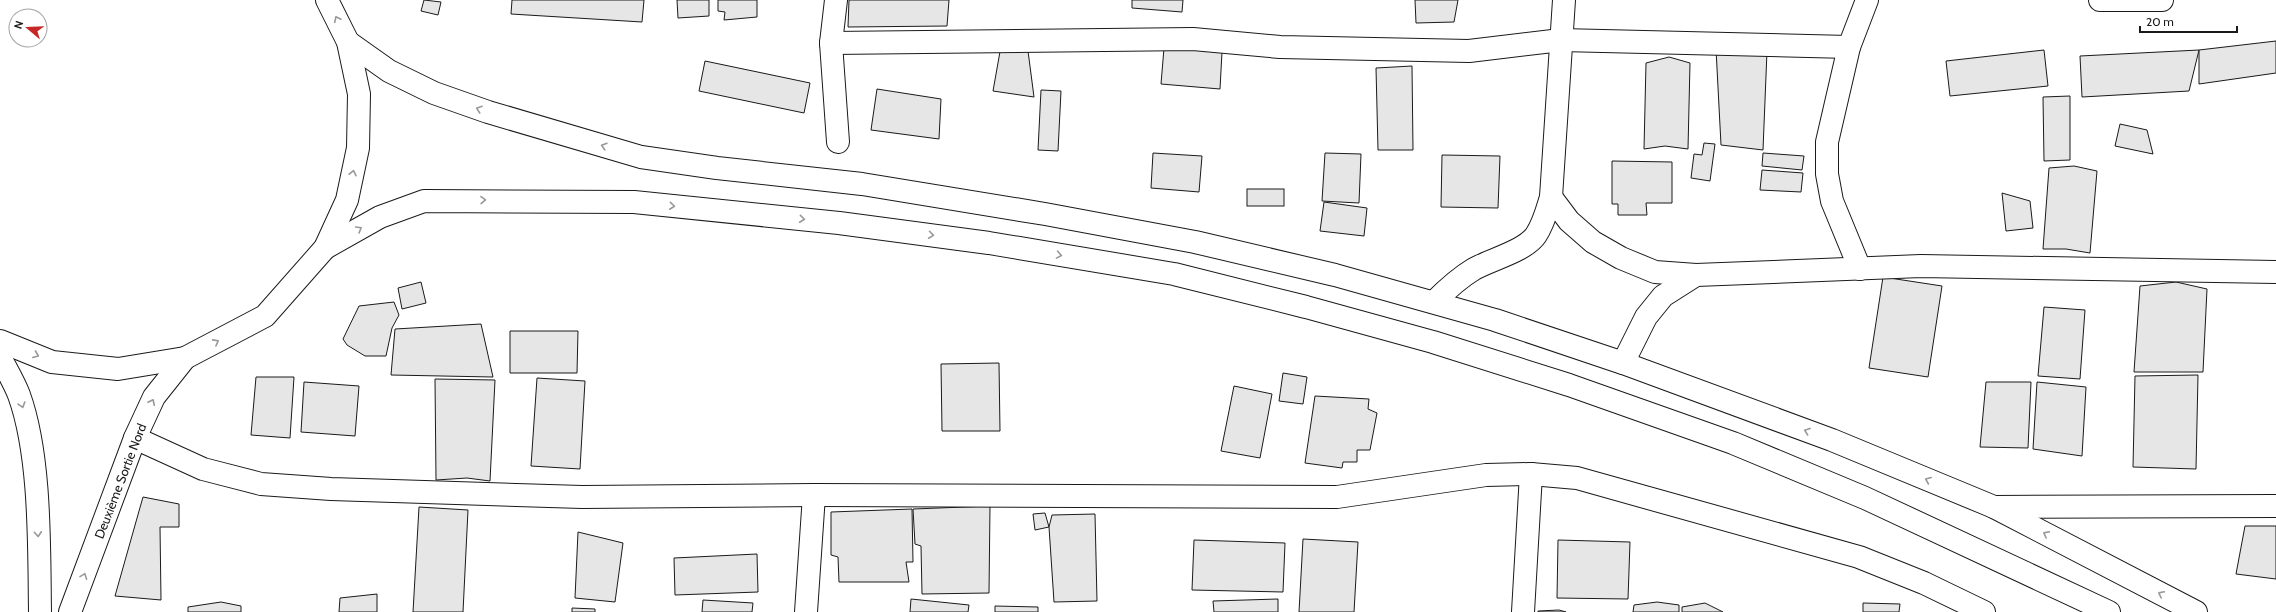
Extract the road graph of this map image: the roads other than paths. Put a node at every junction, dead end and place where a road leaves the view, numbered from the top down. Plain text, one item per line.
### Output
1 (328, 0) edge
2 (836, 0) edge
3 (1564, 0) edge
4 (1868, 0) edge
5 (2100, 0) edge
6 (2162, 0) edge
7 (1560, 40) junction
8 (348, 42) junction
9 (832, 43) junction
10 (1849, 47) junction
11 (838, 142) dead end
12 (1551, 197) junction
13 (325, 248) junction
14 (1860, 269) junction
15 (2276, 272) edge
16 (1696, 275) junction
17 (1434, 302) junction
18 (0, 341) edge
19 (0, 357) edge
20 (185, 358) junction
21 (1623, 363) junction
22 (135, 438) junction
23 (1531, 474) junction
24 (814, 495) junction
25 (2276, 506) edge
26 (1994, 507) junction
27 (40, 612) edge
28 (70, 612) edge
29 (806, 612) edge
30 (1523, 612) edge
31 (1984, 612) edge
32 (2109, 612) edge
33 (2196, 612) edge

8 -> 1 main road
2 - 9 main road
3 - 7 main road
4 - 10 main road
5 - 6 main road
7 - 9 main road
7 - 10 main road
7 - 12 main road
13 -> 8 main road
17 -> 8 main road
9 - 11 main road
10 - 14 main road
12 - 16 main road
12 - 17 main road
20 -> 13 main road
13 -> 32 main road
14 - 15 main road
14 - 16 main road
16 - 21 main road
17 - 21 main road
18 -> 20 main road
19 -> 27 main road
22 -> 20 main road, Deuxième Sortie Nord
26 -> 21 main road
22 - 24 main road
28 -> 22 main road, Deuxième Sortie Nord
23 - 24 main road
23 - 30 main road
23 - 31 main road
24 - 29 main road
25 - 26 main road
33 -> 26 main road

